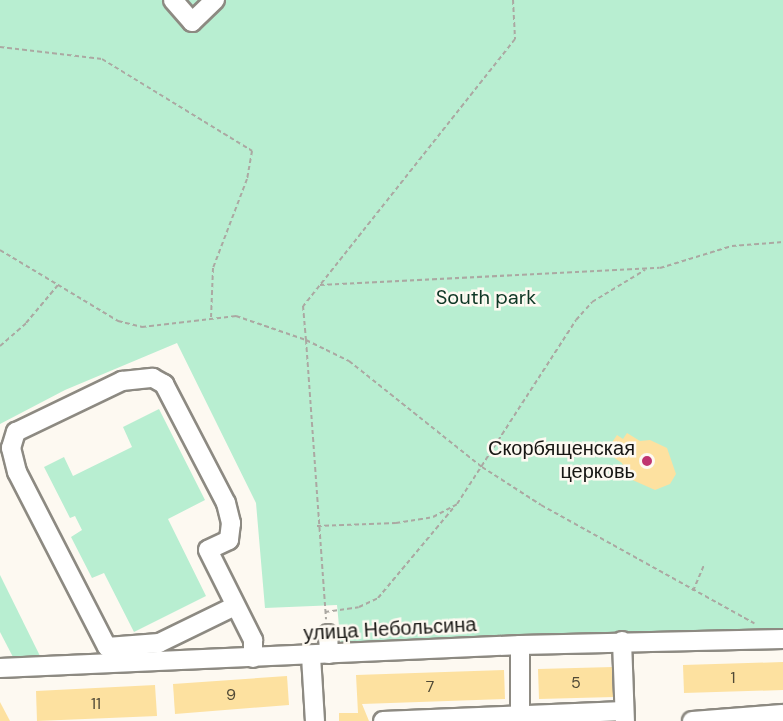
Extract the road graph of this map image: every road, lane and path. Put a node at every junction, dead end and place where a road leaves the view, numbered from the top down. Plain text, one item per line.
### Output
1 (173, 0) edge
2 (215, 0) edge
3 (513, 0) edge
4 (0, 46) edge
5 (783, 242) edge
6 (0, 250) edge
7 (648, 269) junction
8 (58, 285) junction
9 (320, 285) junction
10 (211, 317) junction
11 (306, 340) junction
12 (0, 346) edge
13 (482, 467) junction
14 (457, 504) junction
15 (316, 526) junction
16 (704, 565) dead end
17 (693, 591) junction
18 (235, 606) junction
19 (325, 612) junction
20 (763, 627) dead end
21 (328, 634) joint
22 (783, 639) edge
23 (622, 642) junction
24 (520, 645) junction
25 (320, 655) junction
26 (253, 658) junction
27 (0, 669) edge
28 (783, 714) edge
29 (624, 716) edge
30 (520, 718) edge
31 (315, 721) edge
32 (384, 721) edge
33 (693, 721) edge

1 - 2 street
3 - 9 path
4 - 10 path
5 - 7 path
6 - 8 path
7 - 9 path
7 - 13 path
8 - 10 path
8 - 12 path
9 - 11 path
10 - 11 path
11 - 13 path
11 - 15 path
13 - 14 path
13 - 17 path
14 - 15 path
14 - 19 path
15 - 19 path
16 - 17 path
17 - 20 path
18 - 18 street
18 - 26 street
19 - 21 path
21 - 25 street
22 - 23 street, улица Небольсина
23 - 24 street, улица Небольсина
23 - 29 street
24 - 25 street, улица Небольсина
24 - 30 street
25 - 26 street, улица Небольсина
25 - 31 street
26 - 27 street, улица Небольсина
28 - 33 street
29 - 30 street
30 - 32 street

